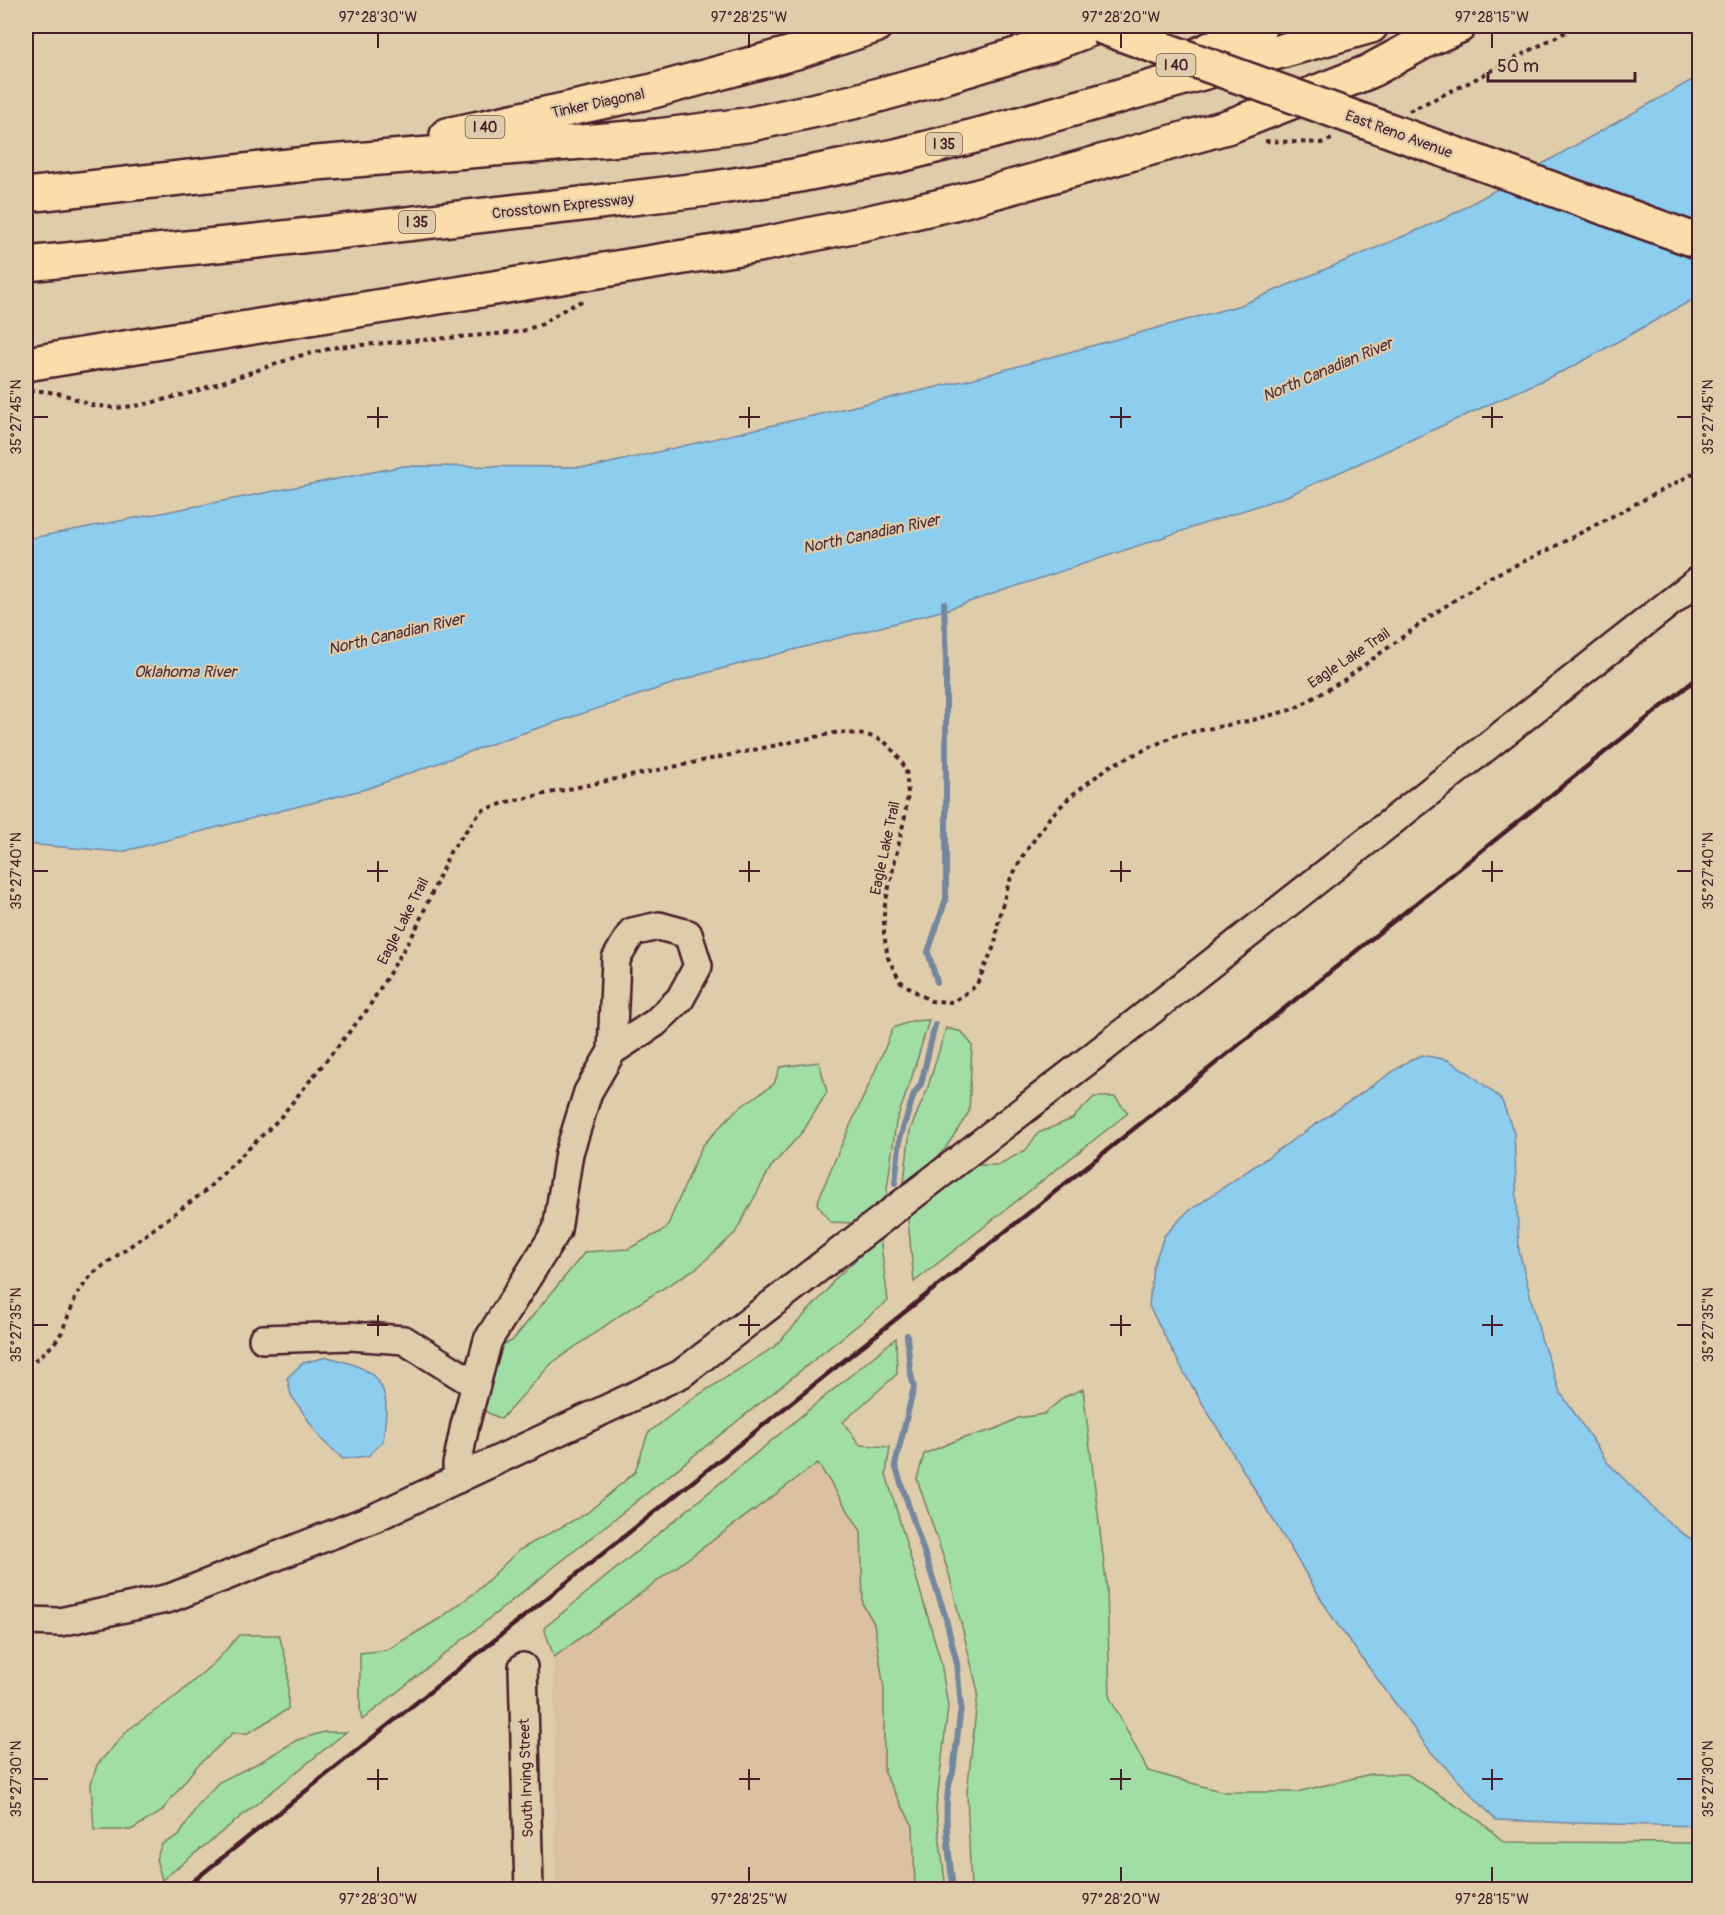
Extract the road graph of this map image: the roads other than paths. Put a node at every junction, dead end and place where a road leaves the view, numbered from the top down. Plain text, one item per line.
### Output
1 (875, 26) edge
2 (1098, 26) edge
3 (1260, 26) edge
4 (1371, 26) edge
5 (1459, 26) edge
6 (1092, 104) junction
7 (316, 163) junction
8 (28, 194) edge
9 (1700, 242) edge
10 (32, 264) edge
11 (26, 364) edge
12 (1700, 579) edge
13 (612, 1052) dead end
14 (263, 1339) dead end
15 (476, 1385) junction
16 (458, 1479) junction
17 (26, 1621) edge
18 (523, 1667) dead end
19 (529, 1890) edge

1 - 7 main road, Tinker Diagonal / I 40
2 - 7 main road
2 - 9 main road, East Reno Avenue, bridge
3 - 6 main road, I 40
4 - 6 main road, I 35
5 - 11 main road
6 - 10 main road, Crosstown Expressway / I 35
7 - 8 main road
12 - 16 street
13 - 15 street
14 - 15 street
15 - 16 street
16 - 17 street
18 - 19 street, South Irving Street

